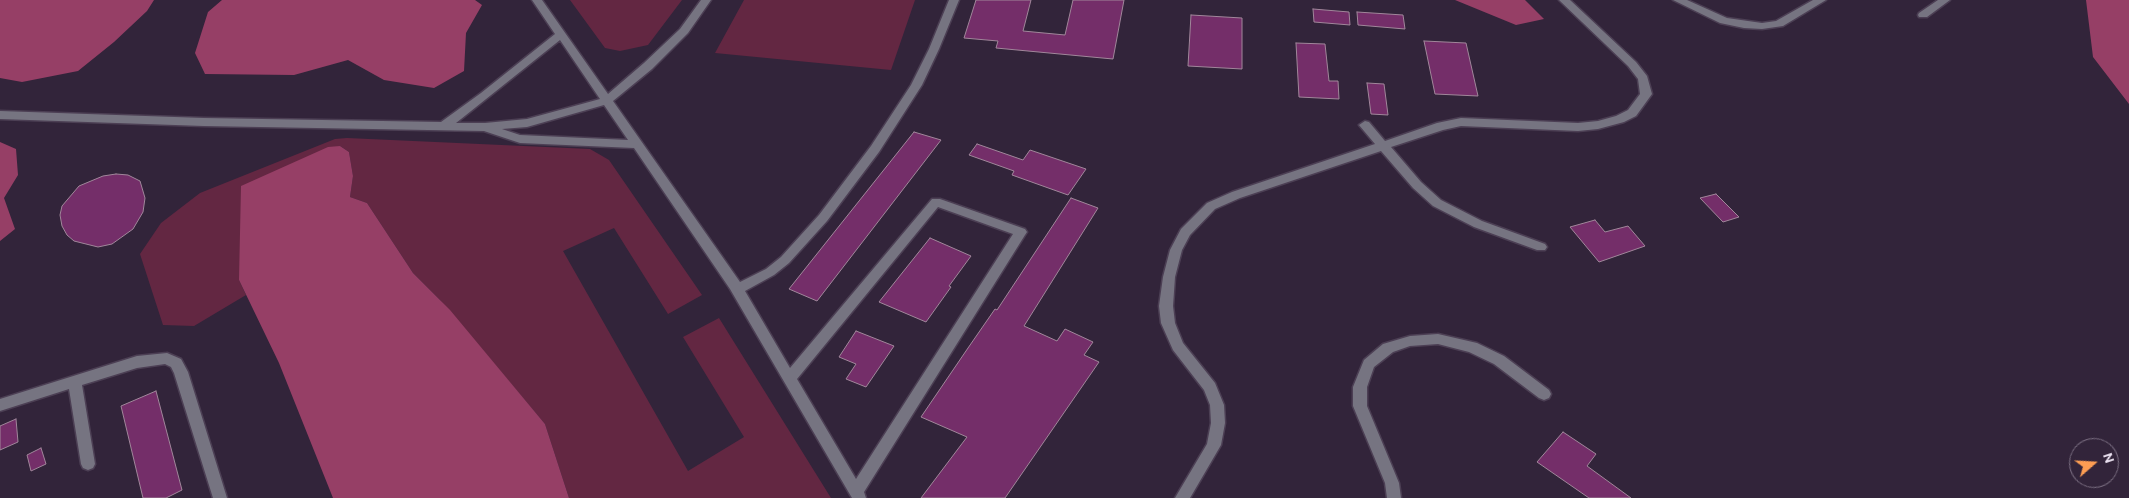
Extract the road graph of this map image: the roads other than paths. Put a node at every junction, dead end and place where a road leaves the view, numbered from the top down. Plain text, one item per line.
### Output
1 (537, 0) edge
2 (706, 0) edge
3 (954, 0) edge
4 (1564, 0) edge
5 (1678, 0) edge
6 (1821, 0) edge
7 (1945, 0) edge
8 (1923, 15) dead end
9 (561, 34) junction
10 (606, 100) junction
11 (0, 116) edge
12 (1365, 125) dead end
13 (444, 126) junction
14 (484, 127) junction
15 (637, 144) junction
16 (1382, 145) junction
17 (1541, 247) dead end
18 (738, 289) junction
19 (790, 378) junction
20 (74, 382) junction
21 (1544, 394) dead end
22 (0, 405) edge
23 (88, 464) dead end
24 (858, 495) edge
25 (220, 498) edge
26 (1182, 498) edge
27 (1394, 498) edge

1 - 9 street
2 - 10 street
3 - 18 street
4 - 16 street
5 - 6 street
7 - 8 street
9 - 10 street
9 - 13 street
10 - 14 street
10 - 15 street
11 - 13 street
12 - 16 street
13 - 14 street
14 - 15 street
15 - 18 street
16 - 17 street
16 - 26 street
18 - 19 street
19 - 24 street
19 - 24 street
20 - 22 street
20 - 23 street
20 - 25 street
21 - 27 street

